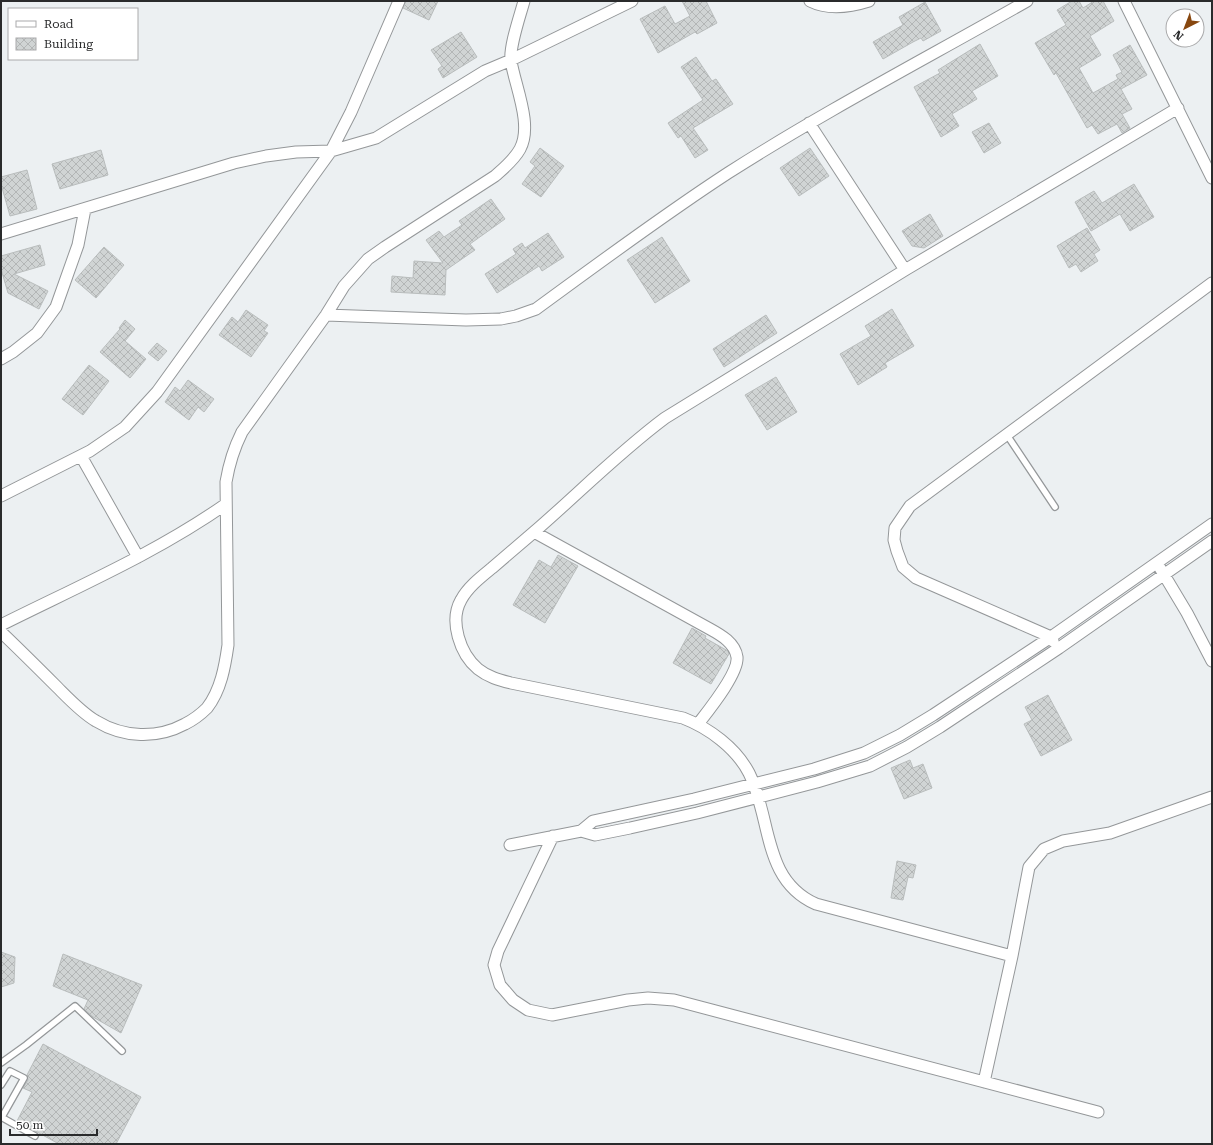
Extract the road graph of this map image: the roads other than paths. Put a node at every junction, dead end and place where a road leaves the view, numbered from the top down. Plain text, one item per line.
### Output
1 (399, 1) edge
2 (524, 1) edge
3 (632, 1) edge
4 (810, 1) edge
5 (868, 1) edge
6 (1027, 1) edge
7 (1124, 1) edge
8 (1009, 5) edge
9 (511, 60) junction
10 (1178, 108) junction
11 (810, 123) junction
12 (331, 151) junction
13 (1212, 178) edge
14 (85, 209) junction
15 (1, 234) edge
16 (904, 270) junction
17 (1212, 283) edge
18 (326, 315) junction
19 (1, 359) edge
20 (1007, 435) junction
21 (81, 456) junction
22 (1, 496) edge
23 (226, 504) junction
24 (1055, 508) dead end
25 (1212, 524) edge
26 (534, 532) junction
27 (1212, 541) edge
28 (138, 557) junction
29 (1157, 563) junction
30 (1164, 574) junction
31 (1, 625) edge
32 (1, 632) edge
33 (1051, 637) junction
34 (1059, 648) junction
35 (1212, 660) edge
36 (698, 724) junction
37 (753, 784) junction
38 (758, 797) junction
39 (1212, 797) edge
40 (581, 831) junction
41 (553, 836) junction
42 (510, 845) dead end
43 (1012, 956) junction
44 (122, 1050) dead end
45 (1, 1063) edge
46 (984, 1082) junction
47 (1, 1085) edge
48 (1098, 1112) dead end
49 (1, 1117) edge
50 (35, 1136) dead end

1 - 12 street
2 - 9 street
3 - 9 street
4 - 5 street
6 - 8 street
7 - 10 street
8 - 11 street
9 - 12 street
9 - 18 street
10 - 13 street
10 - 16 street
11 - 16 street
11 - 18 street
12 - 14 street
12 - 21 street
14 - 15 street
14 - 19 street
16 - 26 street
17 - 20 street
18 - 23 street
20 - 24 lane
20 - 33 street
21 - 22 street
21 - 28 street
23 - 28 street
23 - 32 street
25 - 29 street
26 - 36 street
26 - 36 street
27 - 30 street
28 - 31 street
29 - 30 street
29 - 33 street
30 - 34 street
30 - 35 street
33 - 34 street
33 - 37 street
34 - 38 street
36 - 37 street
37 - 38 street
37 - 40 street
38 - 40 street
38 - 43 street
39 - 43 street
40 - 41 street
41 - 42 street
41 - 46 street
43 - 46 street
44 - 45 lane
46 - 48 street
47 - 49 lane
49 - 50 lane

